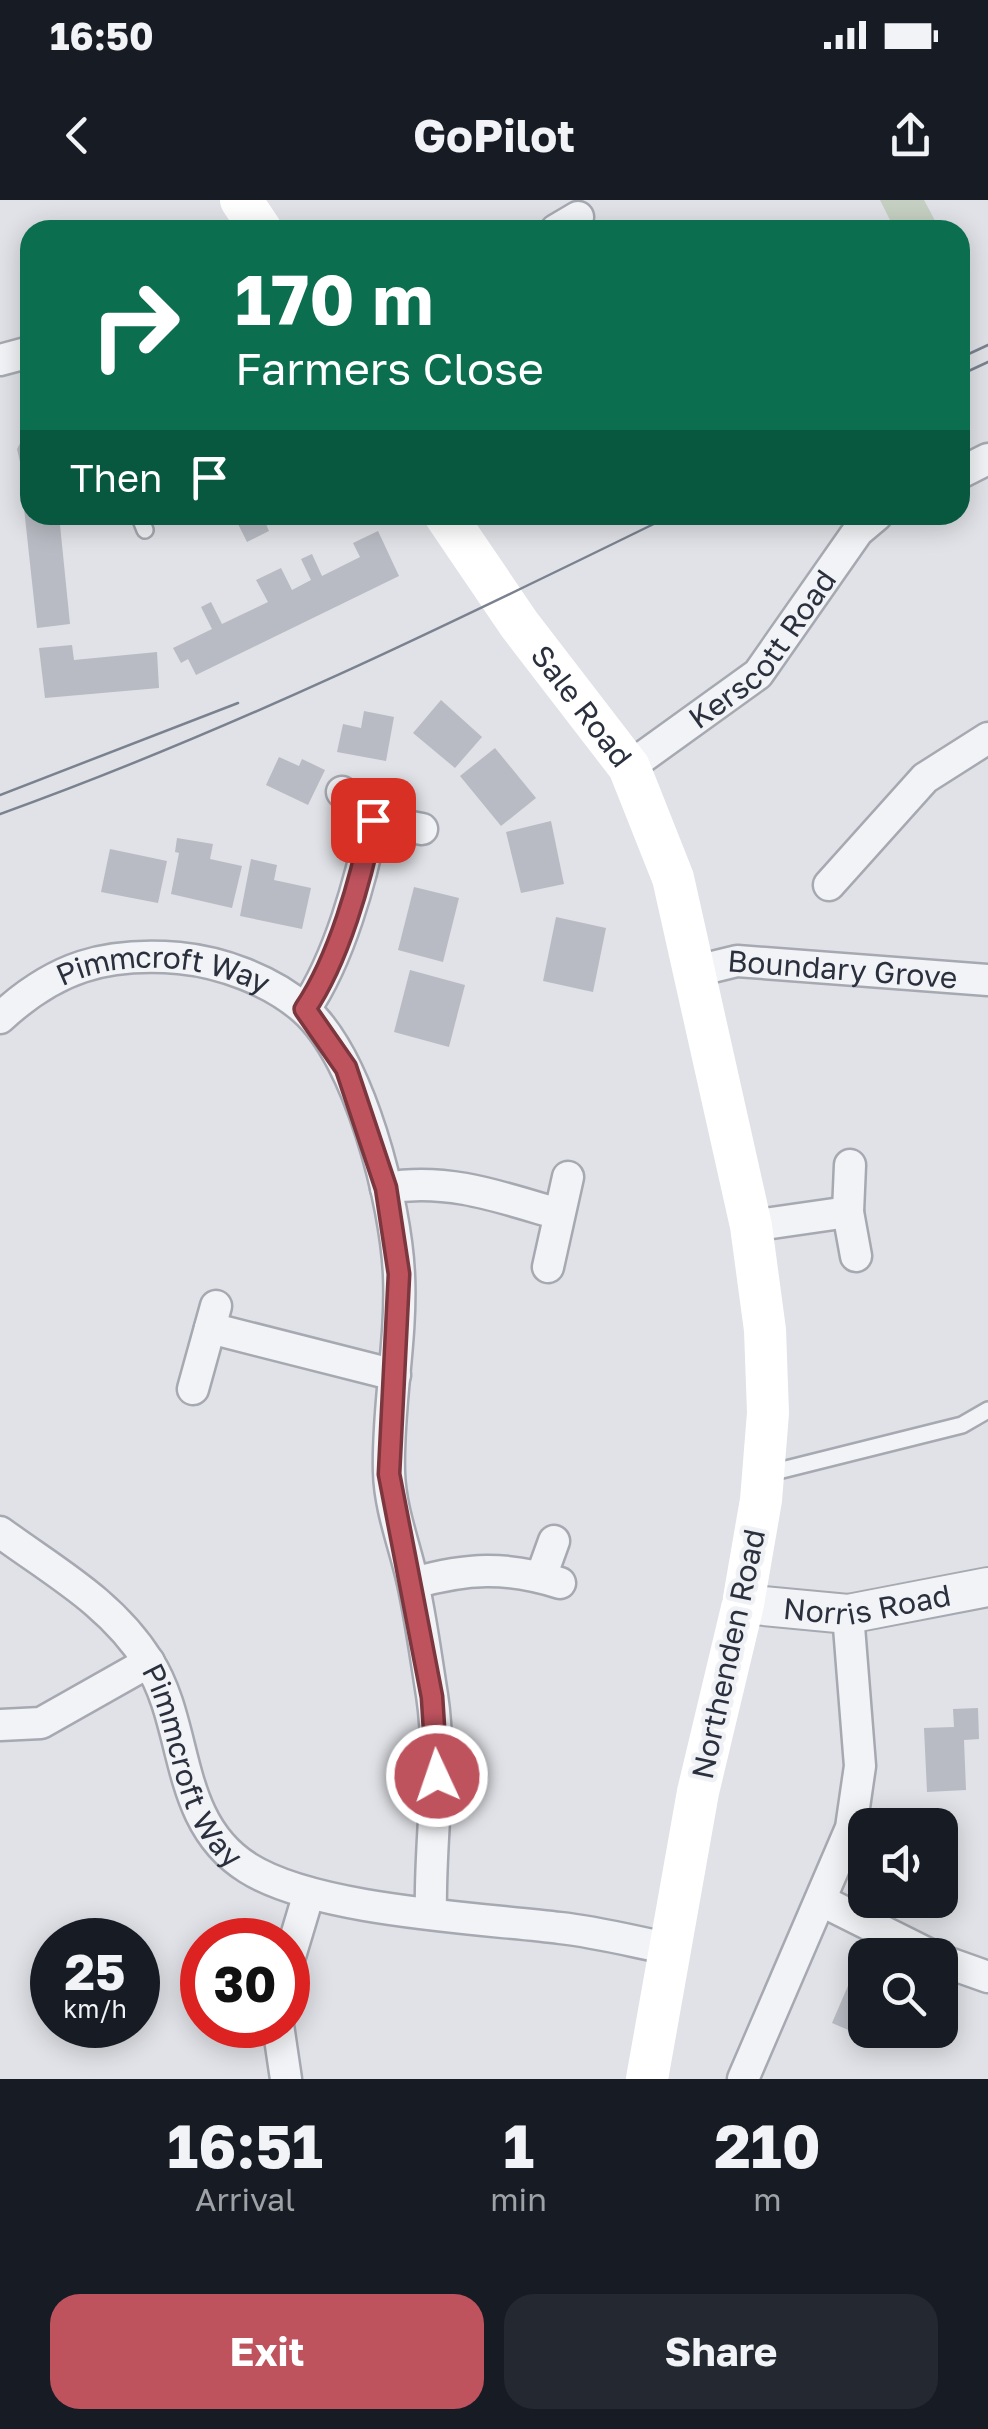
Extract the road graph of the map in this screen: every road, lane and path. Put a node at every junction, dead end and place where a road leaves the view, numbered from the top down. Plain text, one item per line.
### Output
1 (453, 525) edge
2 (865, 525) edge
3 (988, 738) edge
4 (629, 766) junction
5 (342, 792) dead end
6 (373, 820) junction
7 (422, 829) dead end
8 (829, 886) dead end
9 (684, 916) joint
10 (696, 971) junction
11 (988, 980) edge
12 (305, 1009) junction
13 (0, 1018) edge
14 (850, 1165) dead end
15 (568, 1177) dead end
16 (386, 1188) junction
17 (848, 1212) junction
18 (558, 1214) junction
19 (751, 1226) junction
20 (856, 1256) dead end
21 (548, 1267) dead end
22 (395, 1375) junction
23 (193, 1389) dead end
24 (988, 1410) edge
25 (762, 1474) junction
26 (0, 1532) edge
27 (554, 1540) dead end
28 (414, 1583) junction
29 (988, 1587) edge
30 (744, 1604) junction
31 (848, 1614) junction
32 (150, 1662) junction
33 (0, 1725) edge
34 (309, 1892) junction
35 (822, 1901) junction
36 (431, 1914) junction
37 (301, 1918) edge
38 (896, 1938) edge
39 (672, 1950) junction
40 (958, 1966) edge
41 (988, 1977) edge
42 (281, 2048) edge
43 (286, 2079) edge
44 (648, 2079) edge
45 (743, 2079) edge

1 - 4 main road, Sale Road
2 - 4 street, Kerscott Road
3 - 8 street
4 - 9 main road, Sale Road
5 - 6 street
6 - 7 street
6 - 12 street
9 - 10 main road, Northenden Road
10 - 11 street, Boundary Grove
10 - 19 main road, Northenden Road
12 - 13 street, Pimmcroft Way
12 - 16 street, Pimmcroft Way
14 - 17 street
15 - 18 street
16 - 18 street
16 - 22 street, Pimmcroft Way
17 - 19 street
17 - 20 street
18 - 21 street
19 - 25 main road, Northenden Road
22 - 23 street
22 - 28 street, Pimmcroft Way
24 - 25 lane
25 - 30 main road, Northenden Road
26 - 32 street, Pimmcroft Way
27 - 28 street
28 - 36 street, Pimmcroft Way
29 - 31 street, Norris Road
30 - 31 street, Norris Road
30 - 39 main road, Northenden Road
31 - 35 street
32 - 33 street
32 - 34 street, Pimmcroft Way
34 - 36 street, Pimmcroft Way
34 - 37 street
35 - 38 street
35 - 45 street
36 - 39 street, Pimmcroft Way
39 - 44 main road, Northenden Road
40 - 41 street
42 - 43 street

